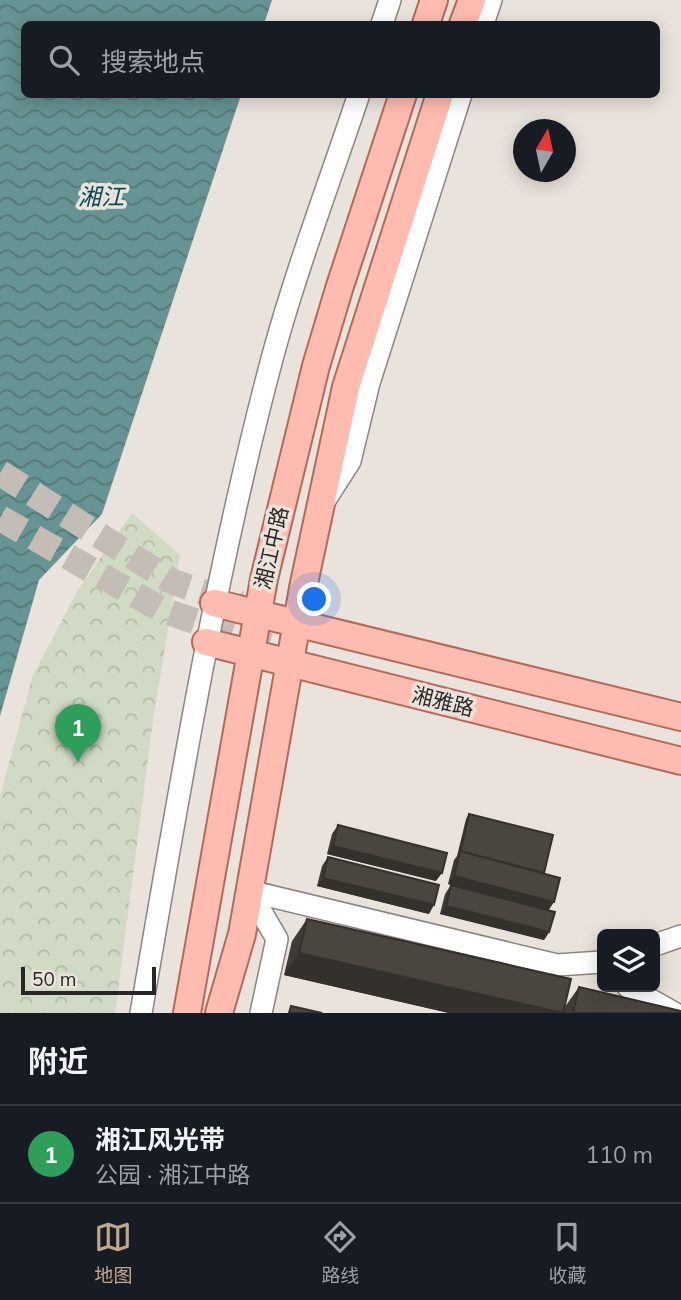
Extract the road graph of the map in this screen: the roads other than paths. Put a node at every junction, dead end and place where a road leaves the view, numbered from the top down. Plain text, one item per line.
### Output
1 (390, 0) edge
2 (434, 0) edge
3 (471, 0) edge
4 (491, 0) edge
5 (383, 21) edge
6 (427, 21) edge
7 (464, 21) edge
8 (484, 21) edge
9 (358, 98) edge
10 (401, 98) edge
11 (439, 98) edge
12 (460, 98) edge
13 (322, 505) junction
14 (214, 603) junction
15 (258, 613) junction
16 (297, 623) junction
17 (206, 642) junction
18 (251, 653) junction
19 (289, 663) junction
20 (681, 717) edge
21 (681, 761) edge
22 (249, 891) junction
23 (681, 936) edge
24 (660, 943) edge
25 (597, 962) edge
26 (637, 992) edge
27 (141, 1013) edge
28 (187, 1013) edge
29 (219, 1013) edge
30 (261, 1013) edge
31 (674, 1013) edge

1 - 5 street
2 - 6 main road
3 - 7 main road
4 - 8 street
9 - 14 street
10 - 15 main road, 湘江中路
11 - 13 main road, 湘江中路
12 - 13 street, 湘江中路
13 - 16 main road, 湘江中路
14 - 15 main road, 湘雅路
14 - 17 street
15 - 16 main road, 湘雅路
15 - 18 main road, 湘江中路
16 - 19 main road, 湘江中路
16 - 20 main road, 湘雅路
17 - 18 main road, 湘雅路
17 - 27 street
18 - 19 main road, 湘雅路
18 - 28 main road, 湘江中路
19 - 21 main road, 湘雅路
19 - 22 main road, 湘江中路
22 - 25 street
22 - 29 main road, 湘江中路
22 - 30 street
23 - 24 street
26 - 31 street

